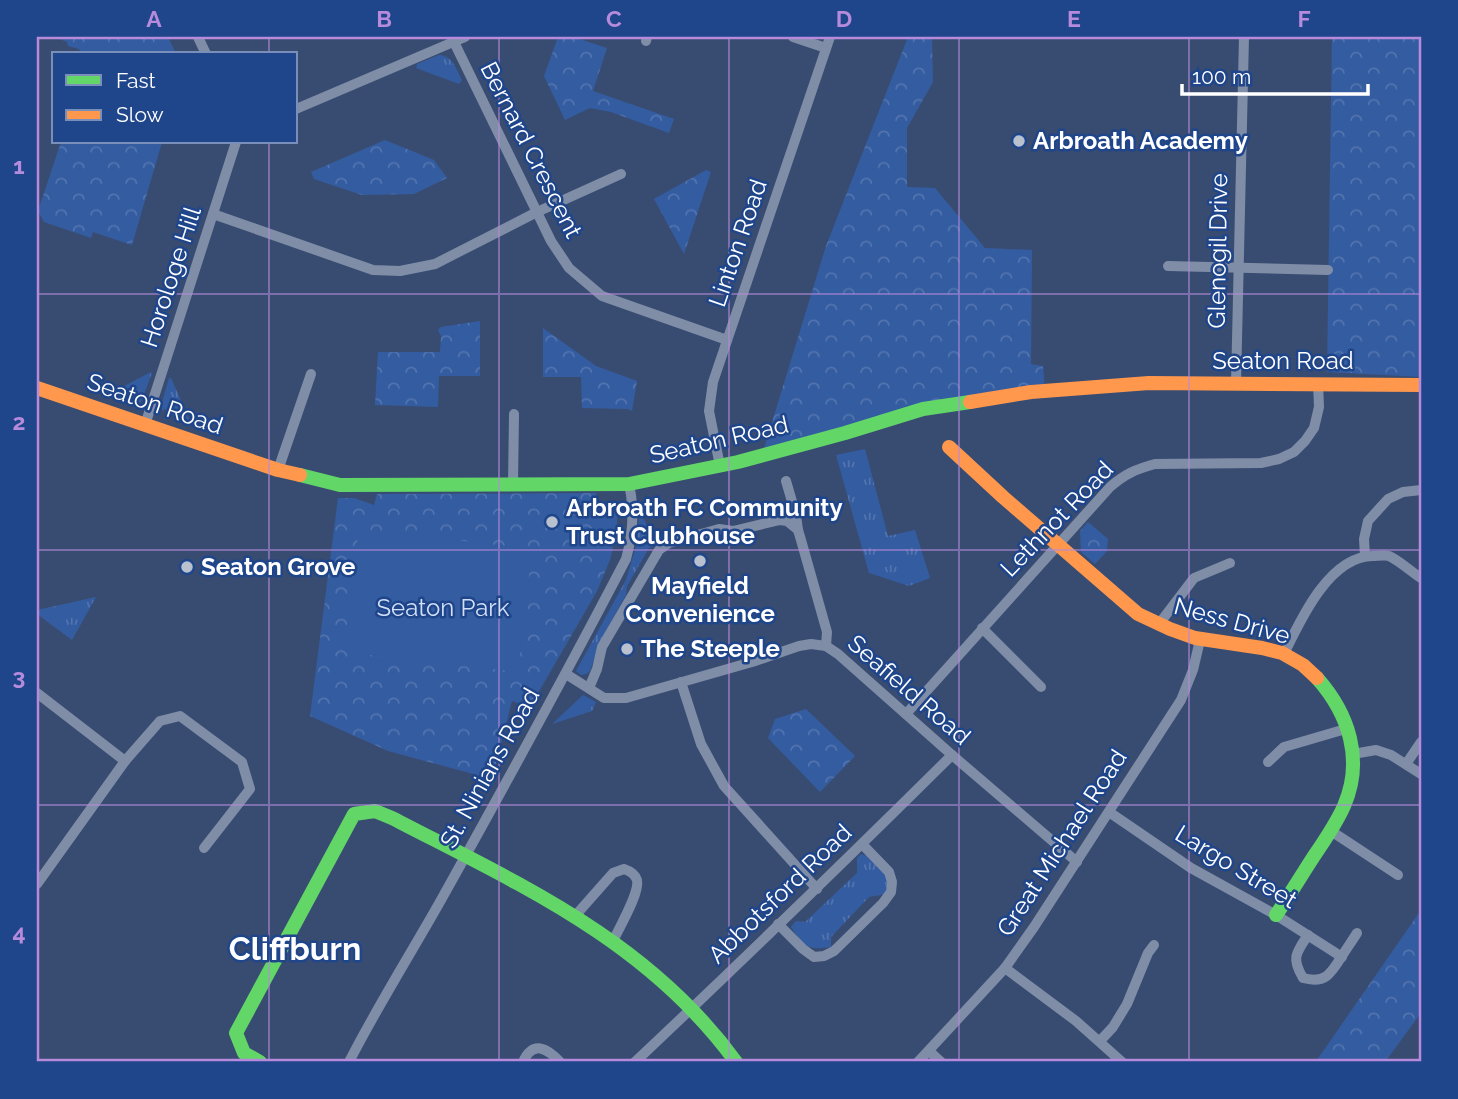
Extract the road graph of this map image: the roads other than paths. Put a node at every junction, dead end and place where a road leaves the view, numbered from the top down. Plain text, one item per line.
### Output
1 (465, 37) edge
2 (793, 37) edge
3 (830, 37) edge
4 (1244, 37) edge
5 (454, 42) junction
6 (826, 48) junction
7 (298, 108) edge
8 (235, 144) edge
9 (621, 174) dead end
10 (537, 212) junction
11 (213, 214) junction
12 (1168, 266) dead end
13 (1239, 268) junction
14 (1328, 270) dead end
15 (727, 340) junction
16 (311, 374) dead end
17 (1236, 383) junction
18 (1318, 383) junction
19 (1421, 385) edge
20 (37, 388) edge
21 (514, 414) dead end
22 (145, 425) junction
23 (949, 447) dead end
24 (720, 466) junction
25 (278, 470) junction
26 (786, 481) dead end
27 (513, 484) junction
28 (629, 484) junction
29 (1421, 490) edge
30 (798, 530) junction
31 (1058, 545) junction
32 (1365, 556) junction
33 (1230, 563) dead end
34 (1421, 578) edge
35 (1159, 624) junction
36 (982, 628) junction
37 (1200, 640) junction
38 (826, 646) junction
39 (1284, 654) junction
40 (566, 674) junction
41 (681, 682) junction
42 (1041, 687) dead end
43 (589, 688) junction
44 (37, 693) edge
45 (906, 714) junction
46 (1349, 728) junction
47 (1421, 742) edge
48 (1353, 754) junction
49 (952, 755) junction
50 (125, 761) junction
51 (1268, 762) dead end
52 (1406, 764) junction
53 (1421, 774) edge
54 (1109, 812) junction
55 (1331, 831) junction
56 (862, 844) junction
57 (204, 848) dead end
58 (465, 856) junction
59 (1077, 862) junction
60 (1398, 875) dead end
61 (37, 884) edge
62 (817, 889) junction
63 (1276, 915) junction
64 (575, 916) junction
65 (778, 924) junction
66 (1357, 933) dead end
67 (1308, 935) junction
68 (613, 941) junction
69 (1154, 945) dead end
70 (1342, 957) junction
71 (1005, 968) junction
72 (691, 1009) junction
73 (1100, 1041) junction
74 (929, 1051) junction
75 (260, 1062) edge
76 (349, 1062) edge
77 (523, 1062) edge
78 (560, 1062) edge
79 (635, 1062) edge
80 (736, 1062) edge
81 (918, 1062) edge
82 (941, 1062) edge
83 (1122, 1062) edge

1 - 5 street
2 - 6 street
3 - 6 street, Linton Road
4 - 13 street, Glenogil Drive
5 - 7 street
5 - 10 street, Bernard Crescent
6 - 15 street, Linton Road
8 - 11 street, Horologe Hill
9 - 10 street
10 - 11 street
10 - 15 street, Bernard Crescent
11 - 22 street, Horologe Hill
12 - 13 street
13 - 14 street
13 - 17 street, Glenogil Drive
15 - 24 street, Linton Road
16 - 25 street
17 - 18 street, Seaton Road
17 - 24 street, Seaton Road
18 - 19 street, Seaton Road
18 - 31 street, Lethnot Road
20 - 22 street, Seaton Road
21 - 27 street
22 - 25 street, Seaton Road
23 - 31 street, Ness Drive
24 - 28 street, Seaton Road
25 - 27 street, Seaton Road
26 - 30 street
27 - 28 street, Seaton Road
28 - 40 street, St. Ninians Road
29 - 32 street
30 - 38 street
30 - 43 street
31 - 35 street, Ness Drive
31 - 36 street, Lethnot Road
32 - 34 street
32 - 39 street
33 - 35 street
35 - 37 street, Ness Drive
36 - 42 street
36 - 45 street, Lethnot Road
37 - 39 street, Ness Drive
37 - 54 street, Great Michael Road
38 - 41 street, Seafield Road
38 - 45 street, Seafield Road
39 - 46 street, Ness Drive
40 - 43 street, Seafield Road
40 - 58 street, St. Ninians Road
41 - 43 street, Seafield Road
41 - 62 street
44 - 50 street
45 - 49 street, Seafield Road
46 - 48 street, Ness Drive
46 - 51 street
47 - 52 street
48 - 52 street
48 - 55 street, Ness Drive
49 - 56 street, Abbotsford Road
49 - 59 street, Seafield Road
50 - 57 street
50 - 61 street
52 - 53 street
54 - 59 street, Great Michael Road
54 - 63 street, Largo Street
55 - 60 street
55 - 63 street, Ness Drive
56 - 62 street, Abbotsford Road
56 - 65 street
58 - 64 street
58 - 75 street
58 - 76 street, St. Ninians Road
59 - 71 street, Great Michael Road
62 - 65 street, Abbotsford Road
63 - 67 street, Largo Street
64 - 68 street
64 - 68 street
65 - 72 street, Abbotsford Road
66 - 70 street
67 - 70 street, Largo Street
67 - 70 street
68 - 72 street
69 - 73 street
71 - 73 street
71 - 74 street, Great Michael Road
72 - 79 street, Abbotsford Road
72 - 80 street
73 - 83 street
74 - 81 street, Great Michael Road
74 - 82 street
77 - 78 street

